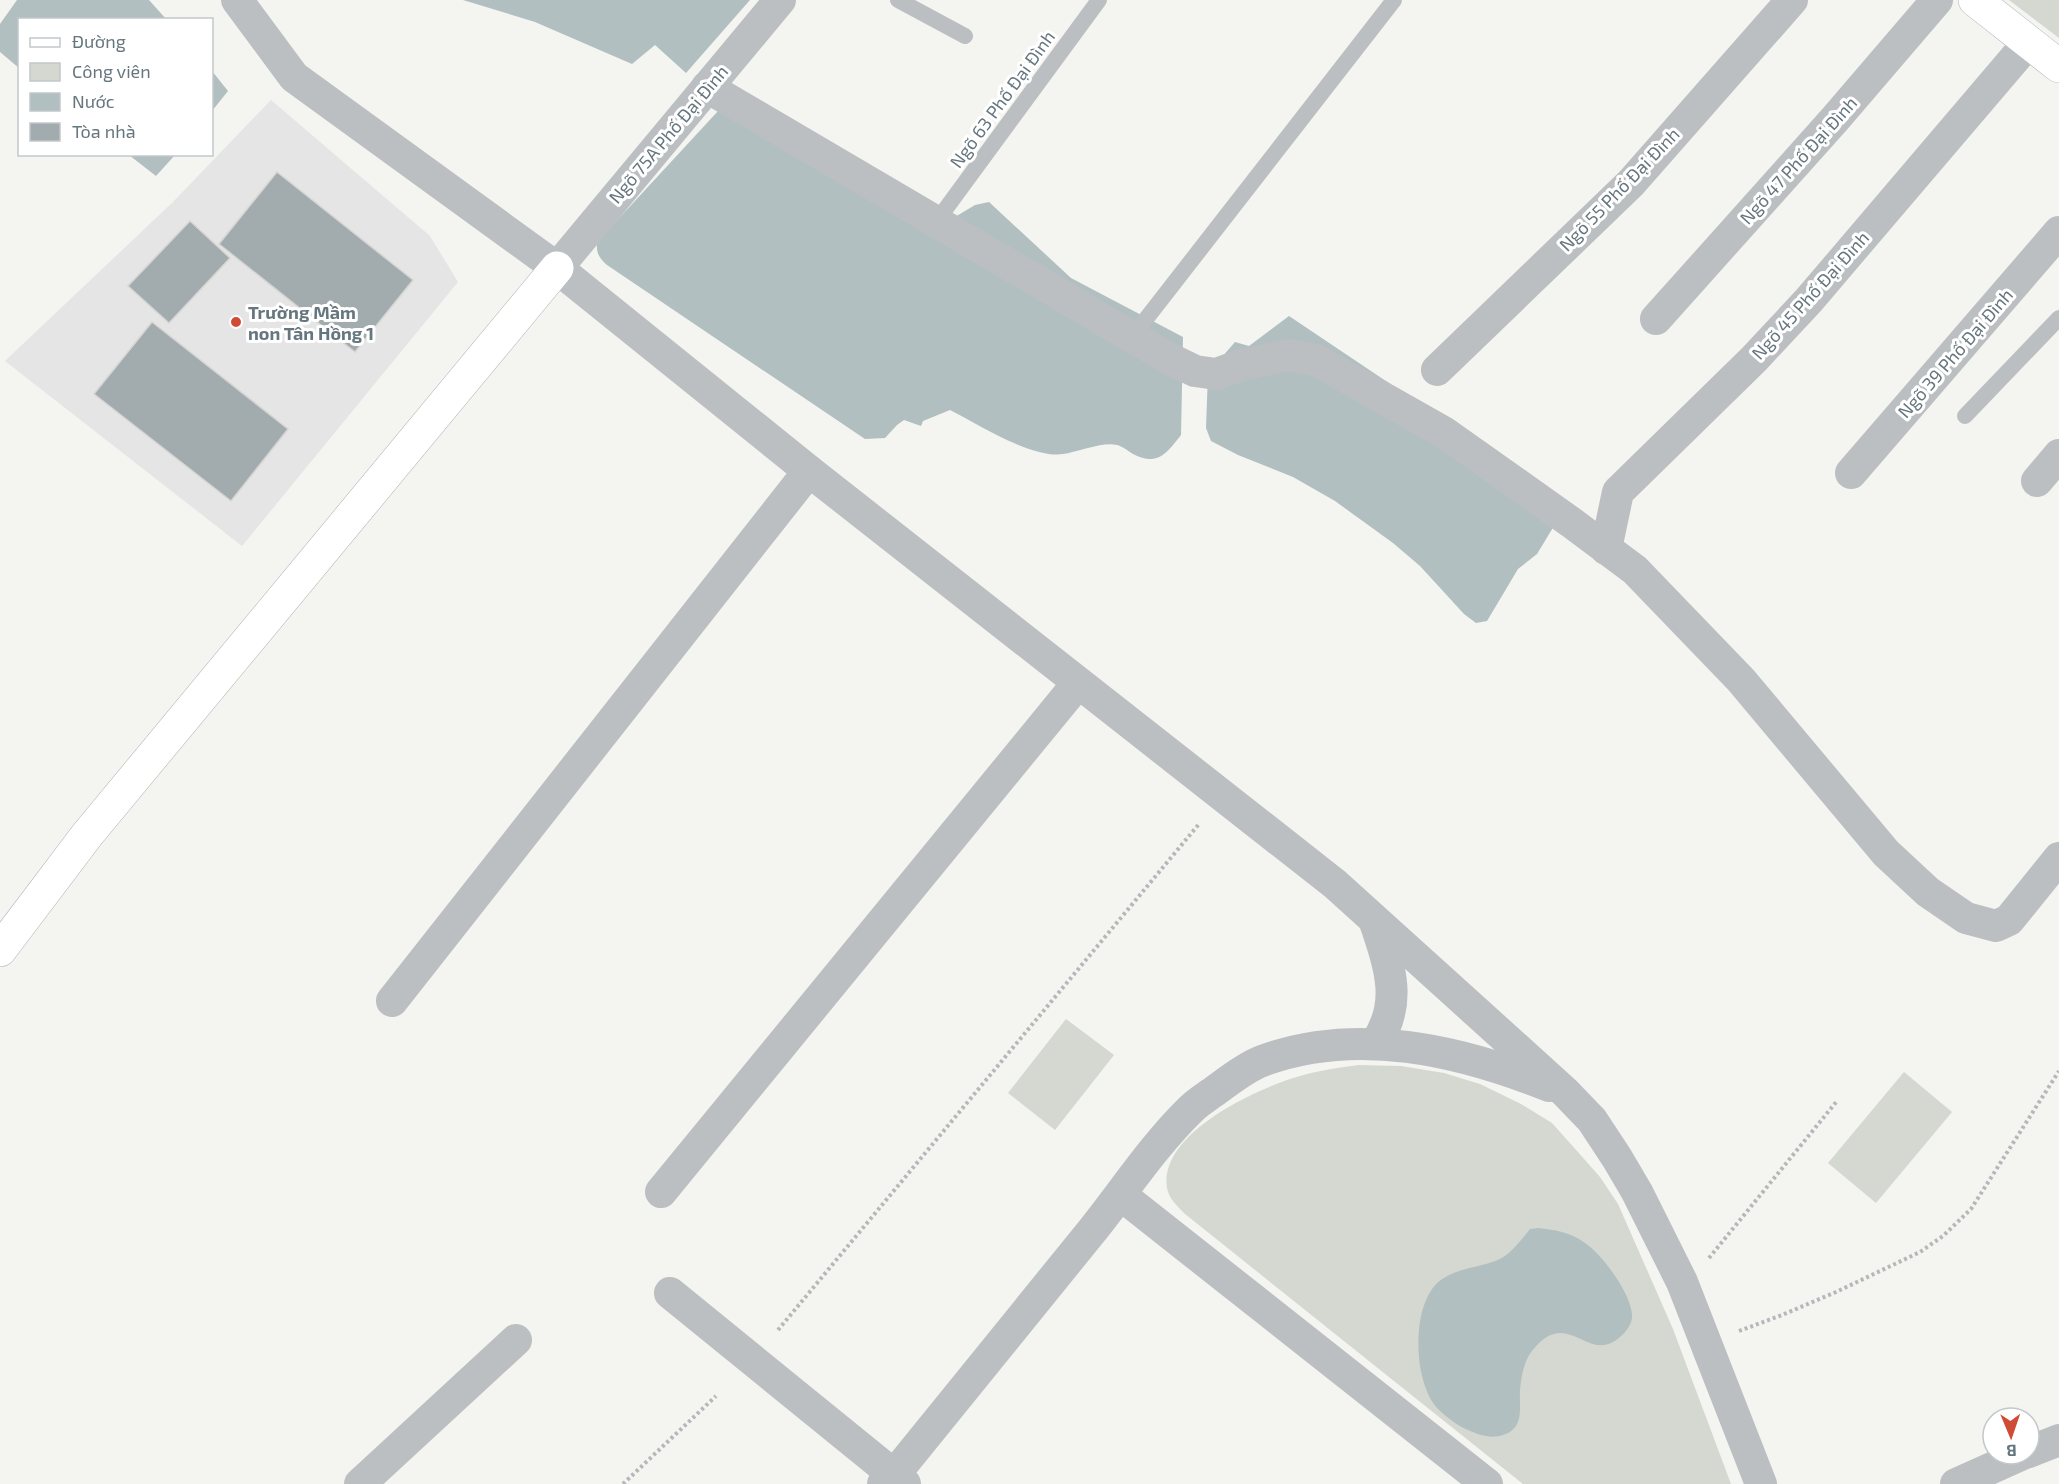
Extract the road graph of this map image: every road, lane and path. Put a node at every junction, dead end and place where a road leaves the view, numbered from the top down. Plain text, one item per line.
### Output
1 (237, 0) edge
2 (780, 0) edge
3 (898, 0) edge
4 (1099, 0) edge
5 (1394, 0) edge
6 (1792, 0) edge
7 (1938, 0) edge
8 (1975, 0) edge
9 (965, 36) dead end
10 (2028, 43) junction
11 (2059, 66) edge
12 (706, 87) junction
13 (936, 222) junction
14 (2059, 232) edge
15 (557, 268) junction
16 (2059, 318) edge
17 (1656, 319) dead end
18 (1131, 337) junction
19 (1437, 370) dead end
20 (1965, 417) dead end
21 (2059, 455) edge
22 (809, 471) junction
23 (1851, 473) dead end
24 (2037, 481) dead end
25 (1606, 549) junction
26 (1078, 683) junction
27 (1223, 796) junction
28 (2059, 858) edge
29 (1374, 920) junction
30 (0, 950) edge
31 (392, 1001) dead end
32 (1375, 1044) junction
33 (2059, 1071) edge
34 (1565, 1092) junction
35 (1837, 1101) dead end
36 (661, 1192) dead end
37 (1121, 1195) junction
38 (1703, 1265) dead end
39 (670, 1293) dead end
40 (778, 1330) dead end
41 (1732, 1333) dead end
42 (516, 1340) dead end
43 (716, 1396) dead end
44 (2059, 1440) edge
45 (2041, 1447) edge
46 (1996, 1466) edge
47 (894, 1481) edge
48 (360, 1484) edge
49 (623, 1484) edge
50 (1487, 1484) edge
51 (1761, 1484) edge
52 (1956, 1484) edge

1 - 15 street
2 - 12 street, Ngõ 75A Phố Đại Đình
3 - 9 lane
4 - 13 lane, Ngõ 63 Phố Đại Đình
5 - 18 lane
6 - 19 street, Ngõ 55 Phố Đại Đình
7 - 17 street, Ngõ 47 Phố Đại Đình
8 - 10 street
10 - 11 street
10 - 25 street, Ngõ 45 Phố Đại Đình
12 - 13 street
12 - 15 street, Ngõ 75A Phố Đại Đình
13 - 18 street
14 - 23 street, Ngõ 39 Phố Đại Đình
15 - 22 street
15 - 30 street
16 - 20 lane
18 - 25 street
21 - 24 street
22 - 26 street
22 - 31 street
25 - 28 street
26 - 27 street
26 - 36 street
27 - 29 street
27 - 40 path
29 - 32 street
29 - 34 street
32 - 34 street
32 - 37 street
33 - 41 path
34 - 51 street
35 - 38 path
37 - 47 street
37 - 50 street
39 - 47 street
42 - 48 street
43 - 49 path
44 - 45 street
46 - 52 street

